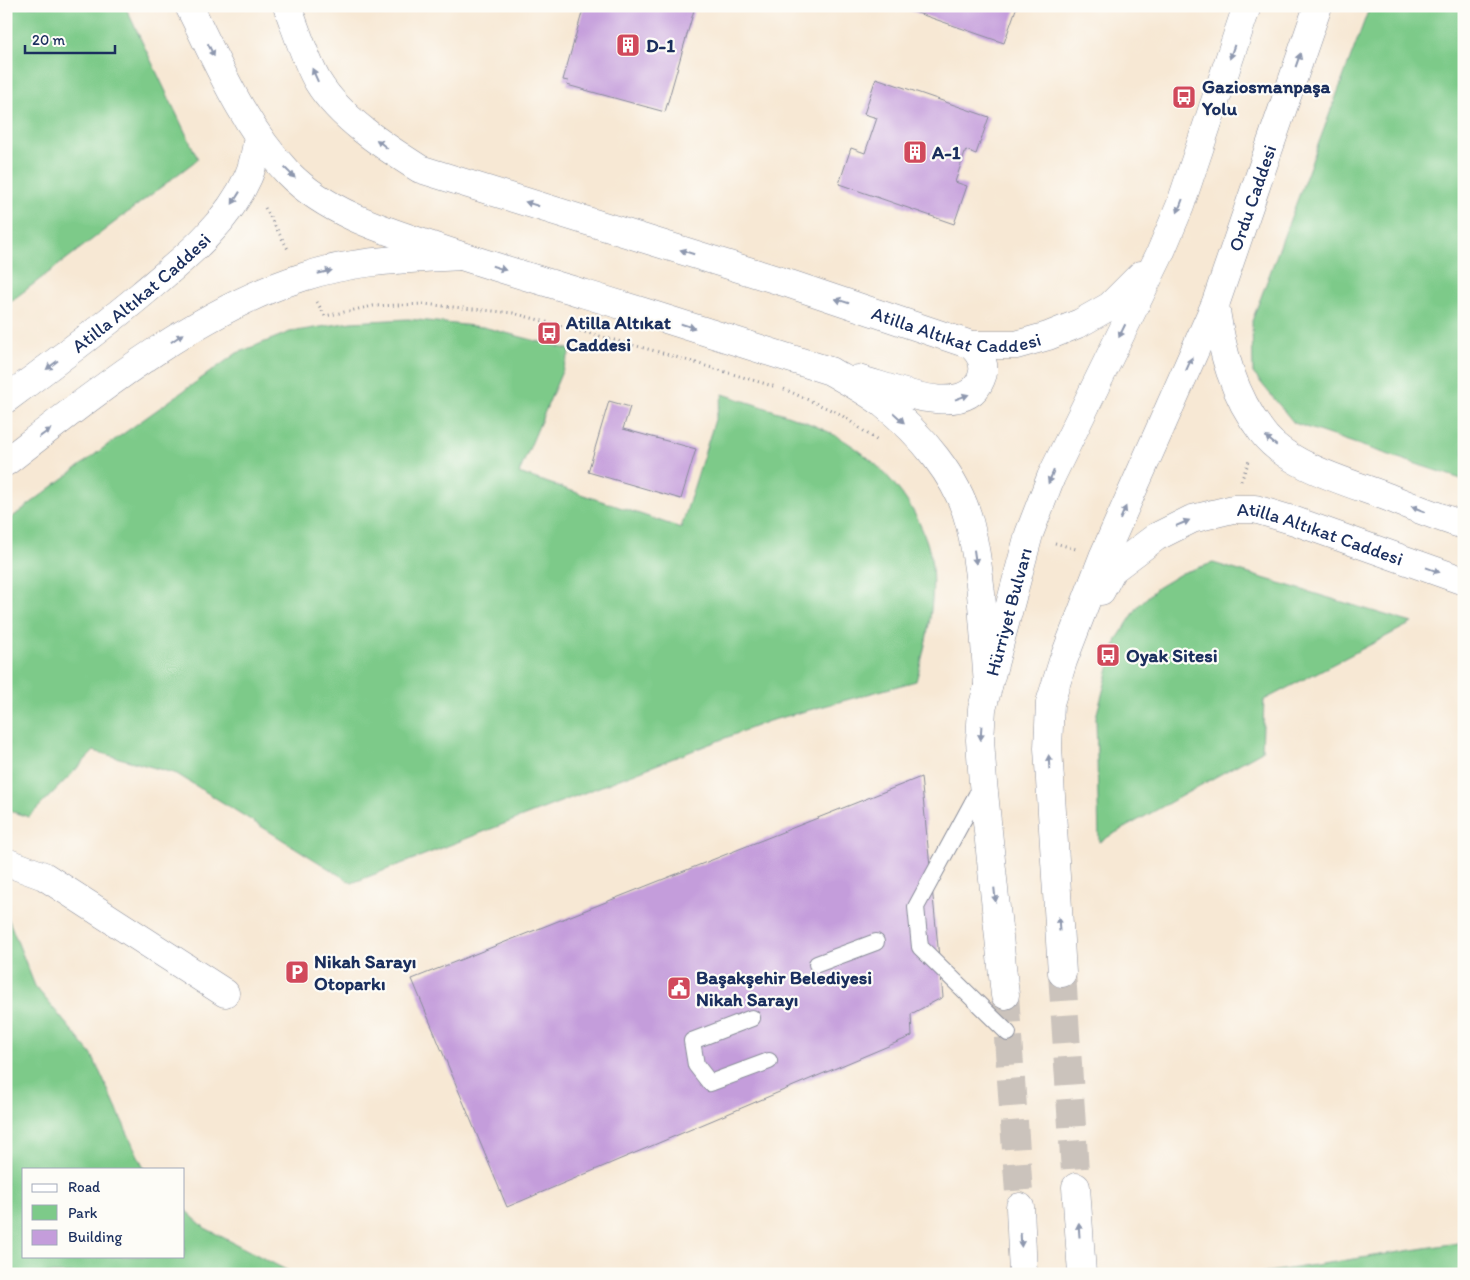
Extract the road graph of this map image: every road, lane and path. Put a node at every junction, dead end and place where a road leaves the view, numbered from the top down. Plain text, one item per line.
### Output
1 (189, 6) edge
2 (287, 6) edge
3 (1247, 6) edge
4 (1318, 6) edge
5 (258, 136) junction
6 (248, 178) junction
7 (460, 256) junction
8 (1159, 256) junction
9 (303, 277) junction
10 (1215, 305) junction
11 (971, 345) junction
12 (830, 371) junction
13 (6, 399) edge
14 (1262, 434) junction
15 (886, 448) dead end
16 (6, 462) edge
17 (1233, 509) junction
18 (1464, 525) edge
19 (1029, 534) junction
20 (1103, 557) junction
21 (1464, 581) edge
22 (1063, 661) junction
23 (988, 685) junction
24 (983, 783) junction
25 (6, 862) edge
26 (876, 942) dead end
27 (816, 964) dead end
28 (1062, 973) tunnel mouth
29 (226, 993) dead end
30 (1005, 995) tunnel mouth
31 (752, 1018) dead end
32 (1008, 1033) dead end
33 (769, 1061) dead end
34 (1076, 1187) tunnel mouth
35 (1020, 1207) tunnel mouth
36 (1023, 1274) edge
37 (1082, 1274) edge

1 -> 5 main road
11 -> 2 main road, Atilla Altıkat Caddesi
3 -> 8 main road
10 -> 4 main road, Ordu Caddesi
5 - 6 main road, Atilla Altıkat Caddesi
5 -> 7 main road
6 - 9 path
6 -> 13 main road, Atilla Altıkat Caddesi
9 -> 7 main road
7 -> 12 main road
8 - 11 main road, Atilla Altıkat Caddesi
8 -> 19 main road, Hürriyet Bulvarı
9 - 15 path
16 -> 9 main road
10 - 14 main road
20 -> 10 main road
12 -> 11 main road
12 -> 23 main road
14 - 17 path
18 -> 14 main road
17 -> 21 main road, Atilla Altıkat Caddesi
22 -> 17 main road, Atilla Altıkat Caddesi
19 - 20 path
19 - 23 main road, Hürriyet Bulvarı
20 - 22 main road
28 -> 22 main road
23 -> 24 main road, Hürriyet Bulvarı
24 -> 30 main road, Hürriyet Bulvarı
24 - 32 lane
25 - 29 main road
26 - 27 lane
31 - 33 lane
37 -> 34 main road
35 -> 36 main road

